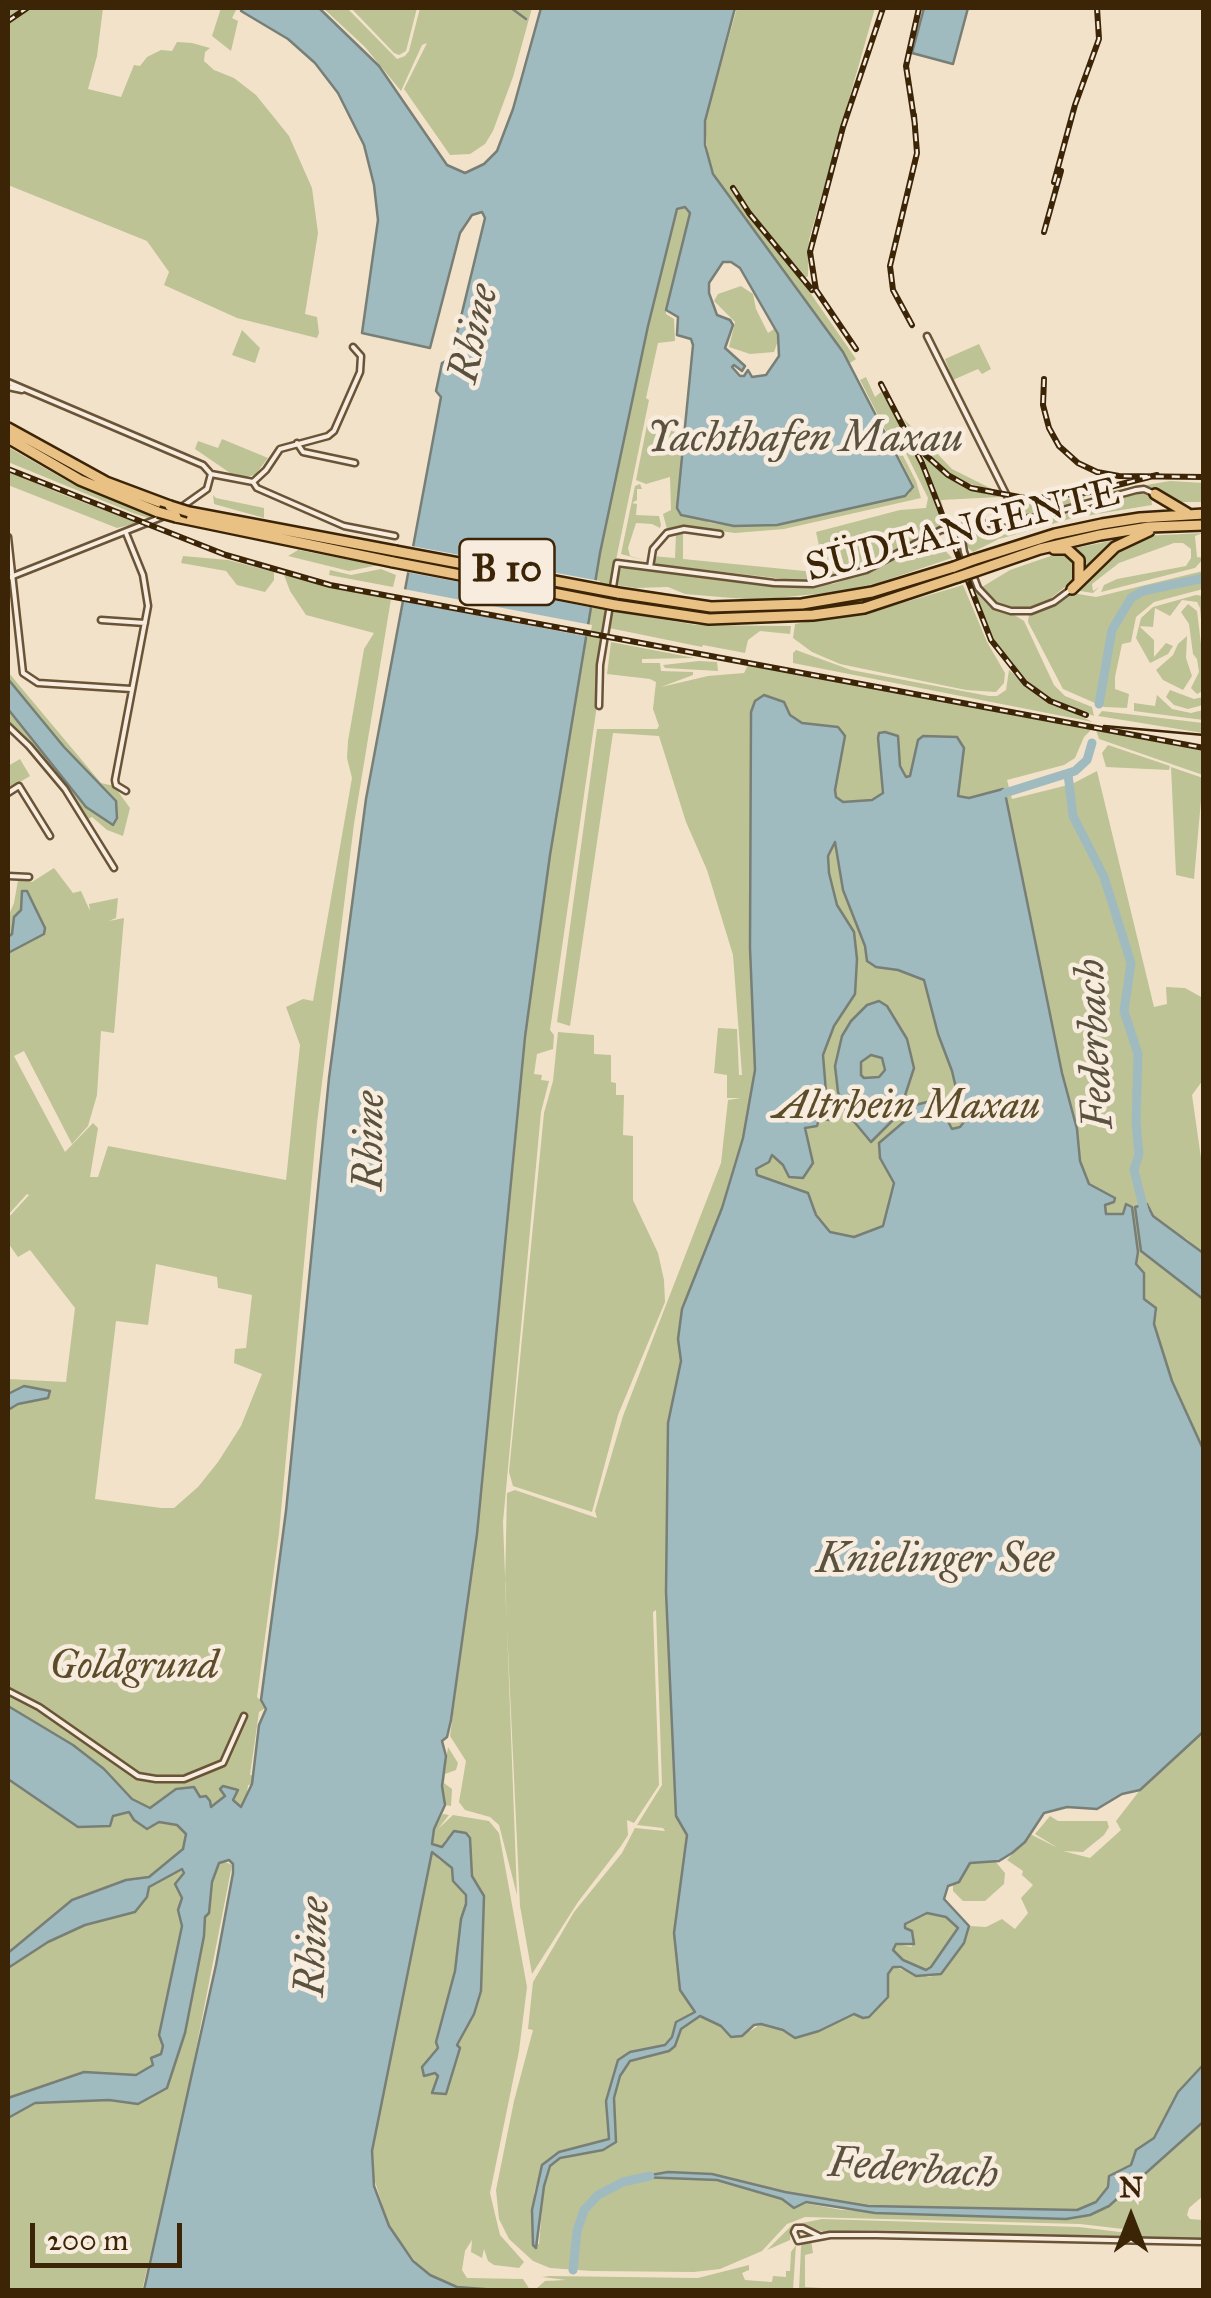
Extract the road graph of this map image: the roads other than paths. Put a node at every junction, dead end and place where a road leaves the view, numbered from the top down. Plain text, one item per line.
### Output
1 (927, 336) dead end
2 (353, 347) dead end
3 (8, 384) edge
4 (8, 428) edge
5 (8, 438) edge
6 (297, 443) junction
7 (355, 463) dead end
8 (211, 474) junction
9 (253, 482) junction
10 (1155, 494) junction
11 (1189, 514) junction
12 (1204, 514) edge
13 (1146, 517) junction
14 (1014, 521) junction
15 (1204, 524) edge
16 (1168, 526) junction
17 (960, 528) junction
18 (262, 531) junction
19 (126, 533) junction
20 (720, 534) dead end
21 (8, 536) edge
22 (395, 536) dead end
23 (8, 544) edge
24 (1040, 549) junction
25 (974, 565) junction
26 (650, 567) junction
27 (956, 572) junction
28 (9, 578) edge
29 (1075, 586) junction
30 (101, 620) dead end
31 (144, 623) junction
32 (132, 689) junction
33 (599, 706) dead end
34 (8, 726) edge
35 (126, 791) dead end
36 (8, 792) edge
37 (50, 836) dead end
38 (114, 868) dead end
39 (8, 876) edge
40 (29, 877) dead end
41 (8, 1691) edge
42 (244, 1716) dead end
43 (819, 2236) dead end
44 (1204, 2242) edge

1 - 14 street
2 - 6 street
3 - 8 street
4 - 18 highway, B 10, bridge
5 - 18 highway, B 10, bridge
6 - 7 street
6 - 9 street
8 - 9 street
8 - 19 street
9 - 22 street
10 - 11 highway
10 - 13 highway
10 - 14 street
11 - 12 highway, SÜDTANGENTE / B 10
11 - 13 highway, SÜDTANGENTE / B 10
13 - 25 highway, SÜDTANGENTE / B 10
14 - 17 street
15 - 16 highway, SÜDTANGENTE / B 10
16 - 24 highway, SÜDTANGENTE / B 10
16 - 29 highway
17 - 26 street
17 - 29 street
18 - 27 highway, SÜDTANGENTE / B 10, bridge
18 - 27 highway, SÜDTANGENTE / B 10, bridge
19 - 28 street
19 - 31 street
20 - 26 street
21 - 23 street
23 - 28 street
24 - 25 highway, SÜDTANGENTE / B 10
24 - 29 highway
25 - 27 highway, SÜDTANGENTE / B 10, bridge
26 - 33 street
28 - 32 street
30 - 31 street
31 - 32 street
32 - 35 street
34 - 38 street
36 - 37 street
39 - 40 street
41 - 42 street
43 - 44 street

